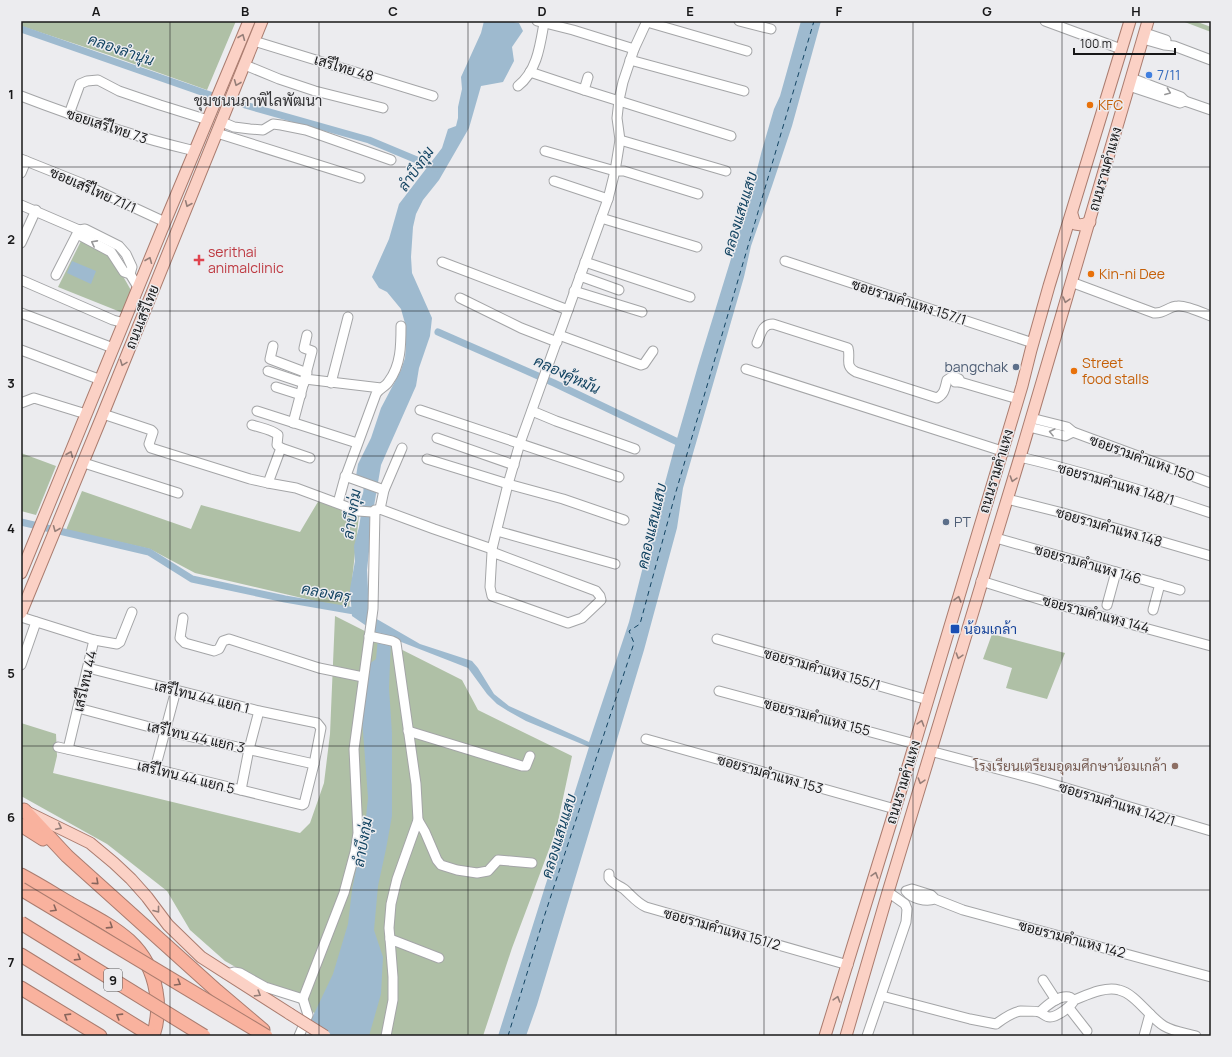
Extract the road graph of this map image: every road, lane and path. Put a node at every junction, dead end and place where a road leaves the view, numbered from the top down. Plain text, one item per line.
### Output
1 (249, 21) edge
2 (262, 21) edge
3 (647, 21) edge
4 (739, 21) edge
5 (1045, 21) edge
6 (1130, 21) edge
7 (1148, 21) edge
8 (541, 22) edge
9 (771, 29) dead end
10 (1144, 36) junction
11 (254, 41) junction
12 (634, 49) junction
13 (1121, 49) junction
14 (747, 51) dead end
15 (630, 60) junction
16 (1211, 60) edge
17 (245, 65) junction
18 (530, 72) junction
19 (588, 77) dead end
20 (1130, 82) junction
21 (518, 86) dead end
22 (584, 90) junction
23 (744, 91) dead end
24 (21, 96) edge
25 (433, 96) dead end
26 (619, 100) junction
27 (383, 108) dead end
28 (1211, 110) edge
29 (69, 114) junction
30 (208, 120) junction
31 (222, 122) junction
32 (217, 133) junction
33 (730, 136) dead end
34 (620, 140) junction
35 (195, 151) junction
36 (545, 151) dead end
37 (24, 160) edge
38 (391, 160) dead end
39 (616, 171) junction
40 (726, 171) dead end
41 (21, 173) edge
42 (360, 178) dead end
43 (554, 181) dead end
44 (698, 194) dead end
45 (608, 199) junction
46 (21, 205) edge
47 (36, 210) junction
48 (1072, 214) junction
49 (601, 218) junction
50 (165, 222) junction
51 (1090, 222) junction
52 (79, 230) junction
53 (1064, 239) junction
54 (21, 243) edge
55 (1082, 245) junction
56 (119, 246) junction
57 (697, 247) dead end
58 (111, 252) junction
59 (785, 261) dead end
60 (442, 262) dead end
61 (586, 262) junction
62 (130, 274) junction
63 (56, 275) dead end
64 (580, 276) junction
65 (21, 280) edge
66 (1071, 282) junction
67 (138, 287) junction
68 (619, 290) dead end
69 (574, 291) junction
70 (690, 297) dead end
71 (460, 298) dead end
72 (568, 310) junction
73 (642, 312) dead end
74 (21, 313) edge
75 (1211, 316) edge
76 (348, 317) dead end
77 (124, 323) junction
78 (401, 326) dead end
79 (138, 327) junction
80 (307, 335) dead end
81 (558, 338) junction
82 (758, 343) dead end
83 (1033, 343) junction
84 (273, 346) dead end
85 (113, 348) junction
86 (21, 350) edge
87 (653, 351) dead end
88 (746, 369) dead end
89 (268, 371) dead end
90 (306, 378) junction
91 (101, 380) junction
92 (331, 382) junction
93 (276, 387) dead end
94 (381, 388) junction
95 (301, 395) junction
96 (1018, 399) junction
97 (21, 403) edge
98 (420, 410) dead end
99 (532, 410) junction
100 (257, 411) dead end
101 (86, 414) junction
102 (104, 414) junction
103 (1030, 422) junction
104 (293, 423) junction
105 (252, 425) dead end
106 (437, 438) dead end
107 (357, 443) junction
108 (520, 443) junction
109 (281, 448) junction
110 (402, 448) dead end
111 (635, 449) dead end
112 (1002, 451) junction
113 (1020, 457) junction
114 (310, 458) dead end
115 (427, 459) dead end
116 (84, 462) junction
117 (514, 465) junction
118 (345, 476) junction
119 (619, 478) dead end
120 (268, 483) junction
121 (1211, 483) edge
122 (508, 484) junction
123 (381, 489) junction
124 (178, 492) dead end
125 (1008, 499) junction
126 (338, 503) junction
127 (376, 510) junction
128 (1211, 513) edge
129 (624, 520) dead end
130 (497, 530) junction
131 (996, 538) junction
132 (492, 550) junction
133 (1211, 556) edge
134 (615, 564) dead end
135 (1116, 572) junction
136 (21, 573) edge
137 (981, 581) junction
138 (1160, 584) junction
139 (1180, 590) dead end
140 (1108, 605) dead end
141 (1152, 610) dead end
142 (132, 612) dead end
143 (21, 613) edge
144 (21, 617) edge
145 (183, 618) dead end
146 (36, 622) junction
147 (371, 636) junction
148 (717, 639) dead end
149 (94, 640) junction
150 (1211, 646) edge
151 (21, 665) edge
152 (88, 668) junction
153 (363, 677) junction
154 (176, 690) junction
155 (719, 691) dead end
156 (928, 700) junction
157 (78, 708) junction
158 (259, 711) junction
159 (165, 731) junction
160 (408, 731) junction
161 (646, 739) dead end
162 (914, 744) junction
163 (58, 748) dead end
164 (68, 749) junction
165 (249, 750) junction
166 (930, 751) junction
167 (530, 756) dead end
168 (314, 764) junction
169 (155, 769) junction
170 (241, 790) junction
171 (22, 809) edge
172 (895, 810) junction
173 (418, 820) junction
174 (21, 825) edge
175 (1211, 832) edge
176 (67, 856) junction
177 (532, 863) dead end
178 (608, 874) dead end
179 (21, 875) edge
180 (21, 888) edge
181 (888, 890) junction
182 (21, 923) edge
183 (390, 939) junction
184 (21, 955) edge
185 (438, 958) dead end
186 (848, 965) junction
187 (226, 974) junction
188 (1211, 977) edge
189 (1043, 980) dead end
190 (21, 988) edge
191 (882, 996) junction
192 (303, 999) junction
193 (1056, 1000) junction
194 (1072, 1004) junction
195 (1040, 1012) junction
196 (1150, 1014) junction
197 (1087, 1031) dead end
198 (100, 1036) edge
199 (153, 1036) edge
200 (204, 1036) edge
201 (266, 1036) edge
202 (270, 1036) edge
203 (299, 1036) edge
204 (325, 1036) edge
205 (386, 1036) edge
206 (825, 1036) edge
207 (846, 1036) edge
208 (867, 1036) edge
209 (1144, 1036) edge
210 (1194, 1036) edge

30 -> 1 main road, ถนนเสรีไทย
2 - 11 main road, ถนนเสรีไทย
3 - 12 street
3 - 14 street
4 - 9 street
5 - 13 street
6 - 13 main road, ถนนรามคำแหง
7 - 10 main road, ถนนรามคำแหง
8 - 12 street
8 - 18 street
10 - 16 street
10 - 20 main road, ถนนรามคำแหง
11 - 17 main road, ถนนเสรีไทย
11 - 25 street, เสรีไทย 48
12 - 15 street
13 - 48 main road, ถนนรามคำแหง
15 - 23 street
15 - 26 street
17 - 27 street
17 -> 31 main road, ถนนเสรีไทย
18 - 21 street
18 - 22 street
19 - 22 street
20 - 28 street
20 - 51 main road, ถนนรามคำแหง
22 - 26 street
24 - 29 street, ซอยเสรีไทย 73
26 - 33 street
26 - 34 street
29 - 30 street
29 - 35 street, ซอยเสรีไทย 73
30 - 35 main road, ถนนเสรีไทย
31 - 32 main road, ถนนเสรีไทย
31 - 38 street
32 - 42 street
32 -> 79 main road, ถนนเสรีไทย
34 - 39 street
34 - 40 street
35 - 50 main road, ถนนเสรีไทย
36 - 39 street
37 - 41 street
37 - 50 street, ซอยเสรีไทย 71/1
39 - 44 street
39 - 45 street
43 - 45 street
45 - 49 street
46 - 47 street
47 - 52 street
47 - 54 street
48 - 51 main road
48 - 53 main road, ถนนรามคำแหง
49 - 57 street
49 - 61 street
67 -> 50 main road, ถนนเสรีไทย
51 - 55 main road, ถนนรามคำแหง
52 - 56 street
58 -> 52 street
52 - 63 street
53 - 55 main road
53 - 83 main road, ถนนรามคำแหง
55 - 66 main road, ถนนรามคำแหง
56 - 58 street
56 - 62 street
58 - 62 street
59 - 83 street, ซอยรามคำแหง 157/1
60 - 72 street
61 - 64 street
61 - 70 street
62 - 67 street
64 - 68 street
64 - 69 street
65 - 77 street
66 - 75 street
66 -> 103 main road, ถนนรามคำแหง
67 - 77 main road, ถนนเสรีไทย
69 - 72 street
69 - 73 street
71 - 81 street
72 - 81 street
74 - 85 street
76 - 92 street
77 - 79 main road
77 - 85 main road, ถนนเสรีไทย
78 - 94 street
79 -> 102 main road, ถนนเสรีไทย
80 - 90 street
81 - 87 street
81 - 99 street
82 - 96 street
83 - 96 main road, ถนนรามคำแหง
84 - 90 street
85 - 91 main road, ถนนเสรีไทย
86 - 91 street
88 - 112 street
89 - 90 street
90 - 92 street
90 - 95 street
91 - 101 main road, ถนนเสรีไทย
92 - 94 street
93 - 95 street
94 - 107 street
95 - 104 street
96 - 112 main road, ถนนรามคำแหง
97 - 101 street
98 - 108 street
99 - 108 street
99 - 111 street
100 - 104 street
136 -> 101 main road, ถนนเสรีไทย
102 - 116 main road, ถนนเสรีไทย
102 - 120 street
103 - 113 main road, ถนนรามคำแหง
103 - 121 street, ซอยรามคำแหง 150
104 - 107 street
105 - 109 street
106 - 117 street
107 - 118 street
108 - 117 street
108 - 119 street
109 - 114 street
109 - 120 street
110 - 123 street
156 -> 112 main road, ถนนรามคำแหง
113 -> 125 main road, ถนนรามคำแหง
113 - 128 street, ซอยรามคำแหง 148/1
115 - 122 street
116 - 124 street
116 -> 143 main road, ถนนเสรีไทย
117 - 122 street
118 - 123 street
118 - 126 street
120 - 126 street
122 - 129 street
122 - 130 street
123 - 127 street
125 - 131 main road, ถนนรามคำแหง
125 - 133 street, ซอยรามคำแหง 148
126 - 127 street
127 - 132 street
127 - 147 street
130 - 132 street
130 - 134 street
131 - 135 street, ซอยรามคำแหง 146
131 - 137 main road, ถนนรามคำแหง
132 - 132 street
135 - 138 street, ซอยรามคำแหง 146
135 - 140 street
137 - 150 street, ซอยรามคำแหง 144
137 -> 166 main road, ถนนรามคำแหง
138 - 139 street, ซอยรามคำแหง 146
138 - 141 street
142 - 149 street
144 - 146 street, เสรีไทน 44
145 - 153 street
146 - 149 street, เสรีไทน 44
146 - 151 street
147 - 153 street
147 - 160 street
148 - 156 street, ซอยรามคำแหง 155/1
149 - 152 street, เสรีไทน 44
152 - 154 street, เสรีไทน 44 แยก 1
152 - 157 street, เสรีไทน 44
153 - 192 street
154 - 158 street, เสรีไทน 44 แยก 1
154 - 159 street
155 - 162 street, ซอยรามคำแหง 155
162 -> 156 main road, ถนนรามคำแหง
157 - 159 street, เสรีไทน 44 แยก 3
157 - 164 street, เสรีไทน 44
158 - 165 street
158 - 168 street, เสรีไทน 44 แยก 1
159 - 165 street, เสรีไทน 44 แยก 3
159 - 169 street
160 - 167 street
160 - 173 street
161 - 172 street, ซอยรามคำแหง 153
162 - 172 main road, ถนนรามคำแหง
163 - 164 street, เสรีไทน 44 แยก 5
164 - 169 street, เสรีไทน 44 แยก 5
165 - 168 street, เสรีไทน 44 แยก 3
165 - 170 street
166 - 175 street, ซอยรามคำแหง 142/1
166 -> 181 main road, ถนนรามคำแหง
168 - 170 street, เสรีไทน 44 แยก 5
169 - 170 street, เสรีไทน 44 แยก 5
171 - 176 highway
171 -> 187 main road
186 -> 172 main road, ถนนรามคำแหง
173 - 177 street
173 - 183 street
174 - 176 highway
176 -> 202 highway
178 - 186 street, ซอยรามคำแหง 151/2
179 -> 199 highway
180 -> 201 highway, bridge
181 - 188 street, ซอยรามคำแหง 142
181 - 191 street
181 - 207 main road, ถนนรามคำแหง
182 -> 200 highway, 9, bridge
183 - 185 street
183 - 205 street
199 -> 184 highway, 9
206 -> 186 main road, ถนนรามคำแหง
187 - 192 street
187 -> 204 main road, bridge
189 - 193 street
198 -> 190 highway
191 - 195 street
191 - 208 street
192 - 203 street
193 - 194 street
193 - 195 street
194 - 195 street
194 - 196 street
194 - 197 street
196 - 209 street
196 - 210 street

